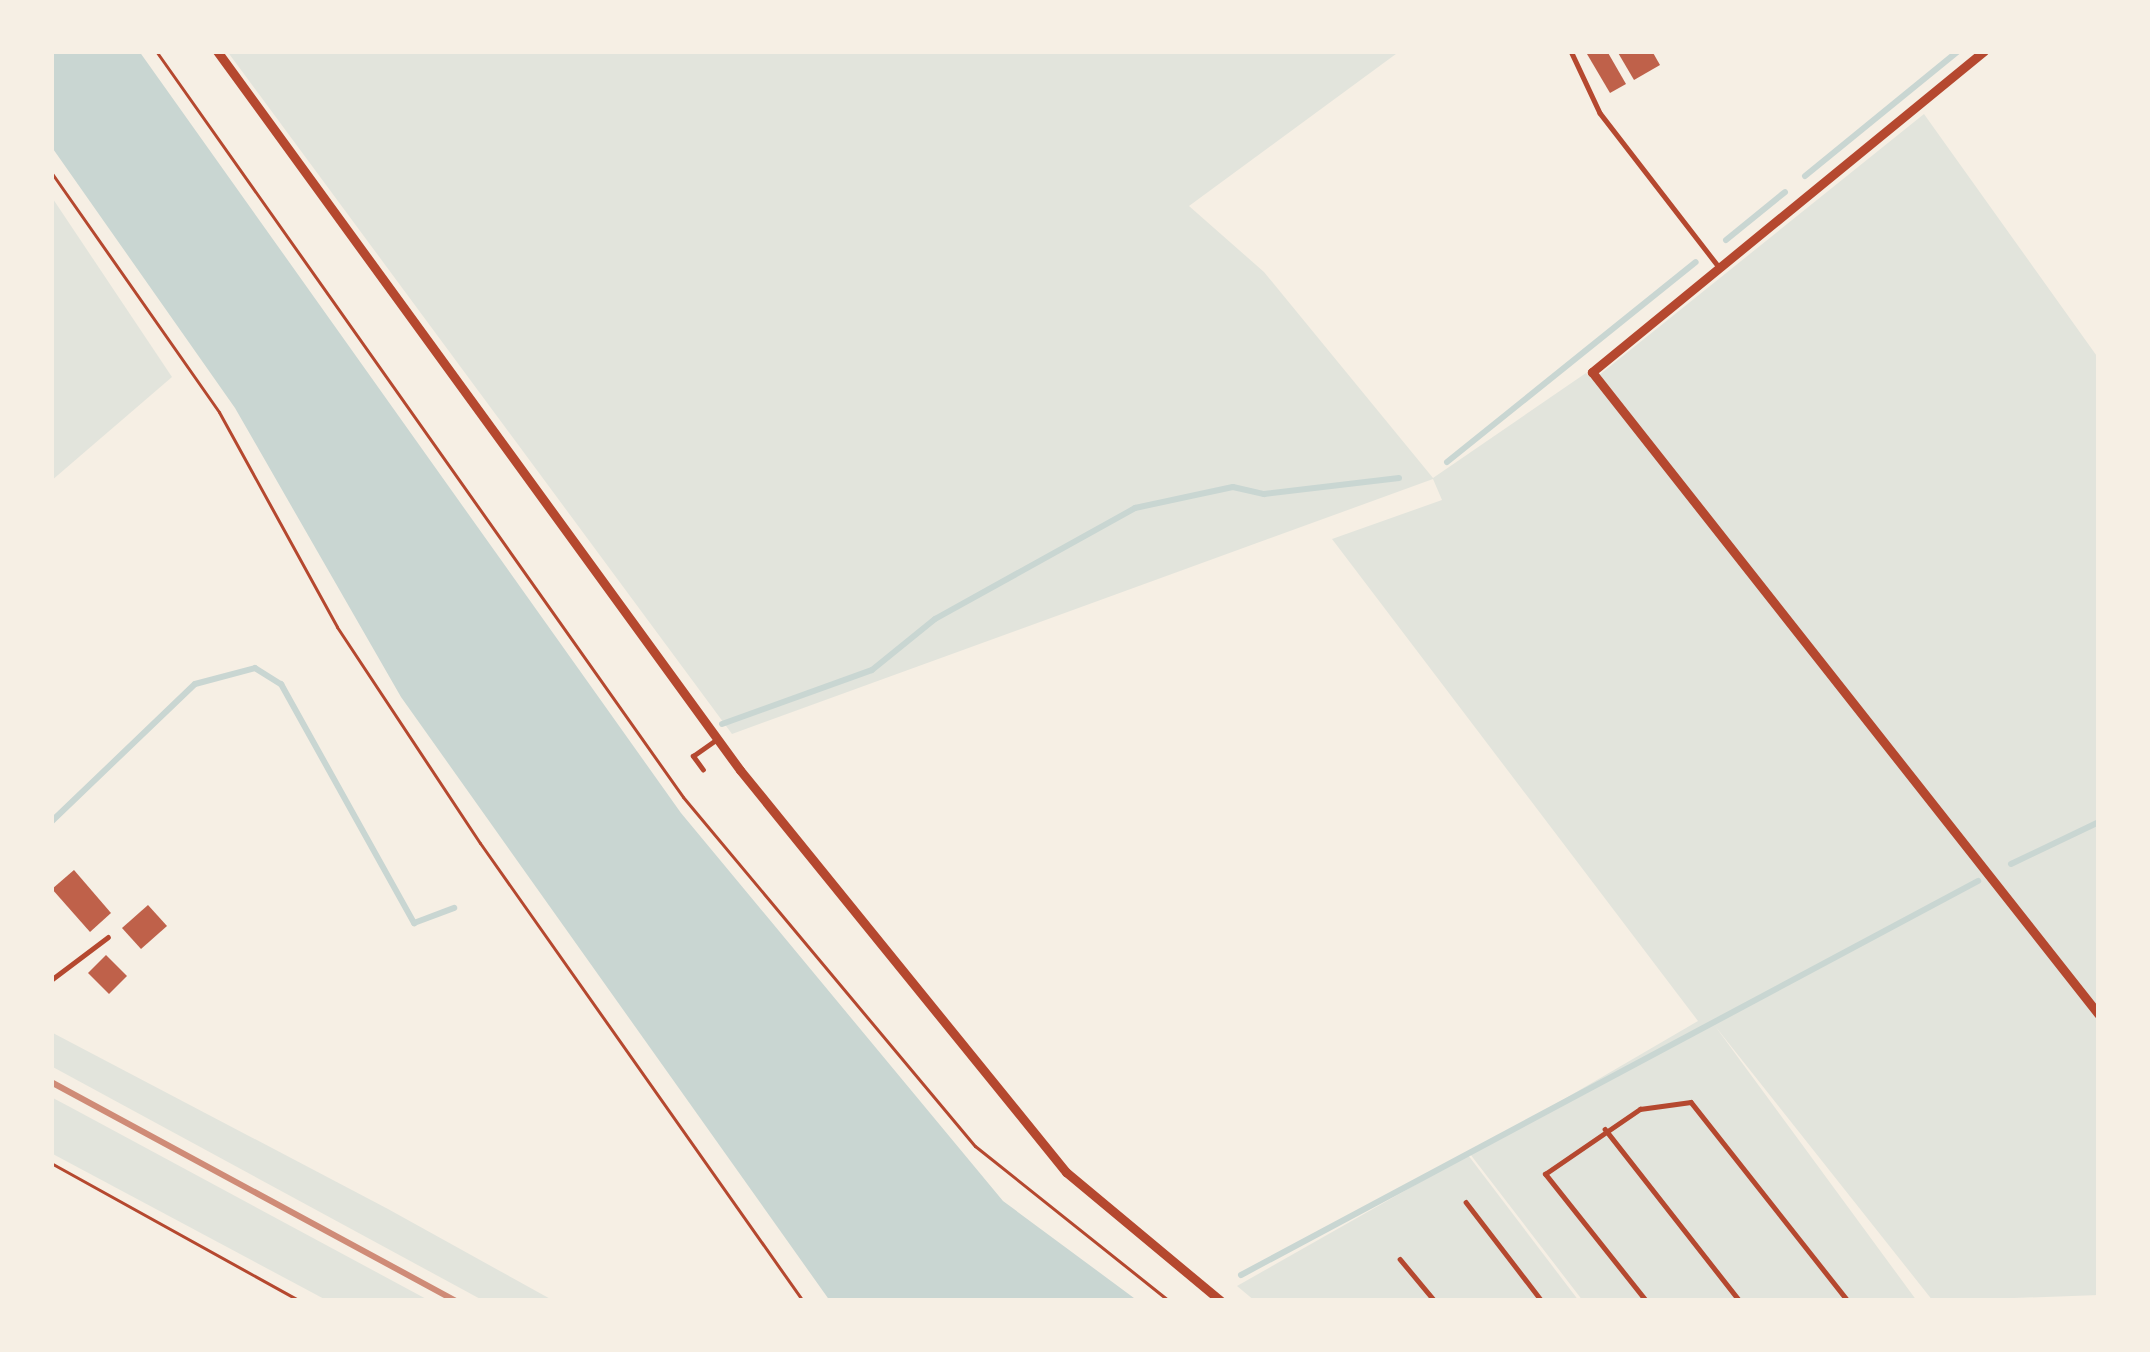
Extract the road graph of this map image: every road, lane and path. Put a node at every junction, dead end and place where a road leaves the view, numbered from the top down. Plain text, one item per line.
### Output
1 (156, 51) edge
2 (217, 51) edge
3 (1571, 51) edge
4 (1984, 51) edge
5 (51, 172) edge
6 (1720, 268) junction
7 (717, 739) junction
8 (693, 756) junction
9 (703, 770) dead end
10 (667, 774) junction
11 (109, 937) dead end
12 (51, 980) edge
13 (2099, 1015) edge
14 (1605, 1129) junction
15 (51, 1163) edge
16 (1466, 1202) dead end
17 (1400, 1258) dead end
18 (300, 1301) edge
19 (803, 1301) edge
20 (1169, 1301) edge
21 (1221, 1301) edge
22 (1435, 1301) edge
23 (1542, 1301) edge
24 (1646, 1301) edge
25 (1740, 1301) edge
26 (1848, 1301) edge

1 - 10 path
2 - 7 street
3 - 6 lane
4 - 6 street
5 - 19 path
6 - 13 street
7 - 8 lane
7 - 21 street
8 - 9 lane
8 - 10 path
10 - 20 path
11 - 12 lane
14 - 24 lane
14 - 25 lane
14 - 26 lane
15 - 18 path
16 - 23 lane
17 - 22 lane

